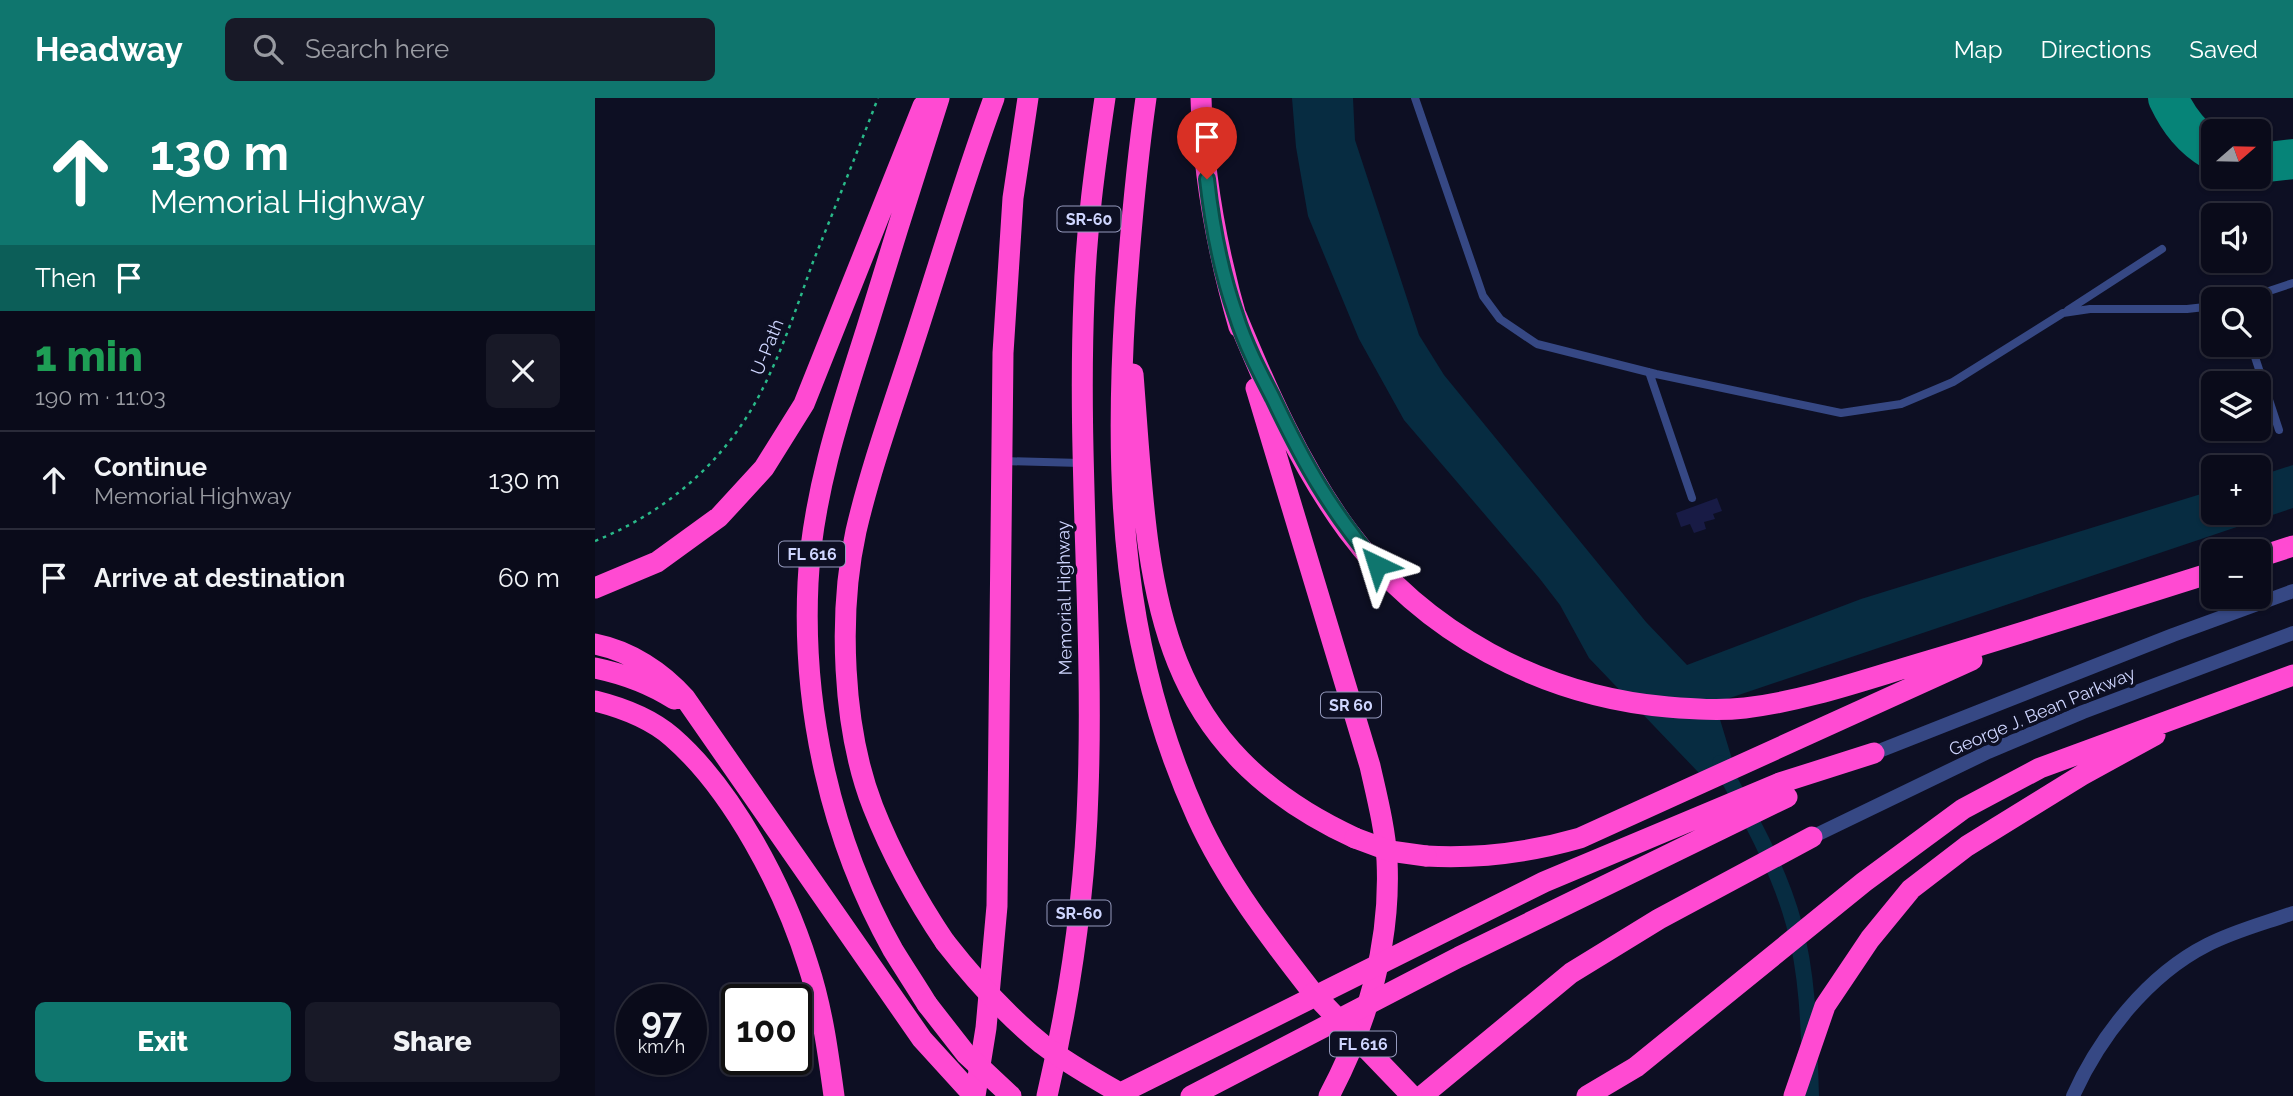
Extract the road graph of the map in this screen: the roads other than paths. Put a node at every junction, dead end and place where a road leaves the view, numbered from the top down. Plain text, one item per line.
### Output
1 (926, 98) edge
2 (939, 98) edge
3 (994, 98) edge
4 (1028, 98) edge
5 (1105, 98) edge
6 (1146, 98) edge
7 (1201, 98) edge
8 (1415, 98) edge
9 (2162, 249) dead end
10 (1128, 272) junction
11 (2293, 283) edge
12 (2271, 290) edge
13 (2201, 307) edge
14 (2063, 313) junction
15 (1235, 315) junction
16 (2255, 357) edge
17 (1649, 372) junction
18 (2279, 430) dead end
19 (1002, 461) junction
20 (1084, 463) junction
21 (1692, 498) dead end
22 (2293, 546) edge
23 (2271, 553) edge
24 (2201, 576) edge
25 (595, 588) edge
26 (2293, 591) edge
27 (2064, 620) junction
28 (2293, 632) edge
29 (595, 644) edge
30 (595, 668) edge
31 (2293, 675) edge
32 (2269, 683) junction
33 (595, 701) edge
34 (708, 730) junction
35 (1874, 753) joint
36 (1784, 790) junction
37 (1812, 837) joint
38 (2293, 914) edge
39 (834, 1096) edge
40 (974, 1096) edge
41 (1011, 1096) edge
42 (1047, 1096) edge
43 (1115, 1096) edge
44 (1125, 1096) edge
45 (1191, 1096) edge
46 (1329, 1096) edge
47 (1412, 1096) edge
48 (1422, 1096) edge
49 (1587, 1096) edge
50 (1794, 1096) edge
51 (2073, 1096) edge

1 - 25 highway
2 - 41 highway, FL 616, bridge
3 - 44 highway, bridge
4 - 19 highway
5 - 20 highway, Memorial Highway / SR-60
6 - 10 highway, FL 616
7 - 15 highway, SR 60
8 - 17 lane
9 - 14 lane
10 - 27 highway, bridge
10 - 47 highway, FL 616, bridge
11 - 12 lane
13 - 14 lane
14 - 17 lane
15 - 27 highway
15 - 46 highway, SR 60
16 - 18 lane
17 - 21 lane
19 - 20 lane
19 - 40 highway
20 - 42 highway, Memorial Highway / SR-60
22 - 23 highway
24 - 27 highway
26 - 35 street, George J. Bean Parkway
28 - 37 street, George J. Bean Parkway
29 - 34 highway
30 - 34 highway
31 - 32 highway
32 - 49 highway
32 - 50 highway
33 - 39 highway
34 - 40 highway
35 - 36 highway
36 - 43 highway, bridge
36 - 45 highway, bridge
37 - 48 highway
38 - 51 street

